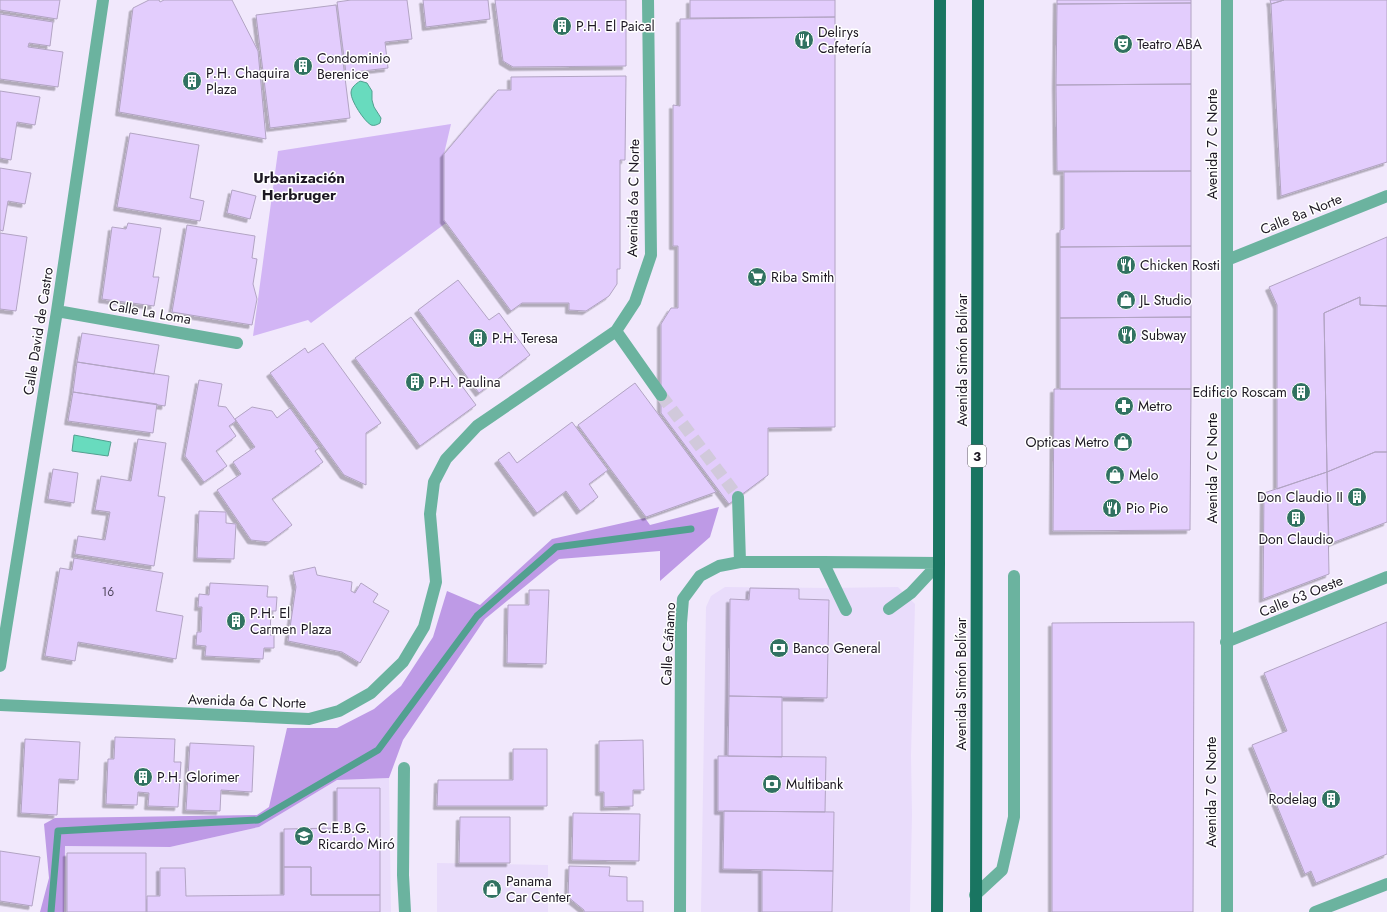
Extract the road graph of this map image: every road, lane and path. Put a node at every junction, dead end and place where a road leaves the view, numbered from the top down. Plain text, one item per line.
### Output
1 (103, 0) edge
2 (648, 0) edge
3 (940, 0) edge
4 (978, 0) edge
5 (1227, 0) edge
6 (1387, 196) edge
7 (1227, 260) junction
8 (57, 311) junction
9 (616, 331) junction
10 (237, 343) dead end
11 (661, 395) tunnel mouth
12 (738, 496) tunnel mouth
13 (740, 562) junction
14 (823, 562) junction
15 (939, 563) junction
16 (1014, 576) dead end
17 (1387, 577) edge
18 (889, 609) dead end
19 (846, 610) dead end
20 (1226, 642) junction
21 (0, 666) edge
22 (0, 705) edge
23 (404, 768) dead end
24 (1387, 884) edge
25 (975, 895) junction
26 (404, 912) edge
27 (680, 912) edge
28 (937, 912) edge
29 (976, 912) edge
30 (1226, 912) edge
31 (1316, 912) edge

1 - 8 street, Calle David de Castro
2 - 9 street, Avenida 6a C Norte
3 - 15 main road, Avenida Simón Bolívar
4 - 25 main road, Avenida Simón Bolívar / 3
5 - 7 street, Avenida 7 C Norte
6 - 7 street, Calle 8a Norte
7 - 20 street, Avenida 7 C Norte
8 - 10 street, Calle La Loma
8 - 21 street, Calle David de Castro
9 - 11 street
9 - 22 street, Avenida 6a C Norte
12 - 13 street
13 - 14 street, Calle Cáñamo
13 - 27 street, Calle Cáñamo
14 - 15 street, Calle Cáñamo
14 - 19 street
15 - 18 street
15 - 28 main road, Avenida Simón Bolívar
16 - 25 street
17 - 20 street, Calle 63 Oeste
20 - 30 street, Avenida 7 C Norte
23 - 26 street
24 - 31 street
25 - 29 main road, Avenida Simón Bolívar / 3

